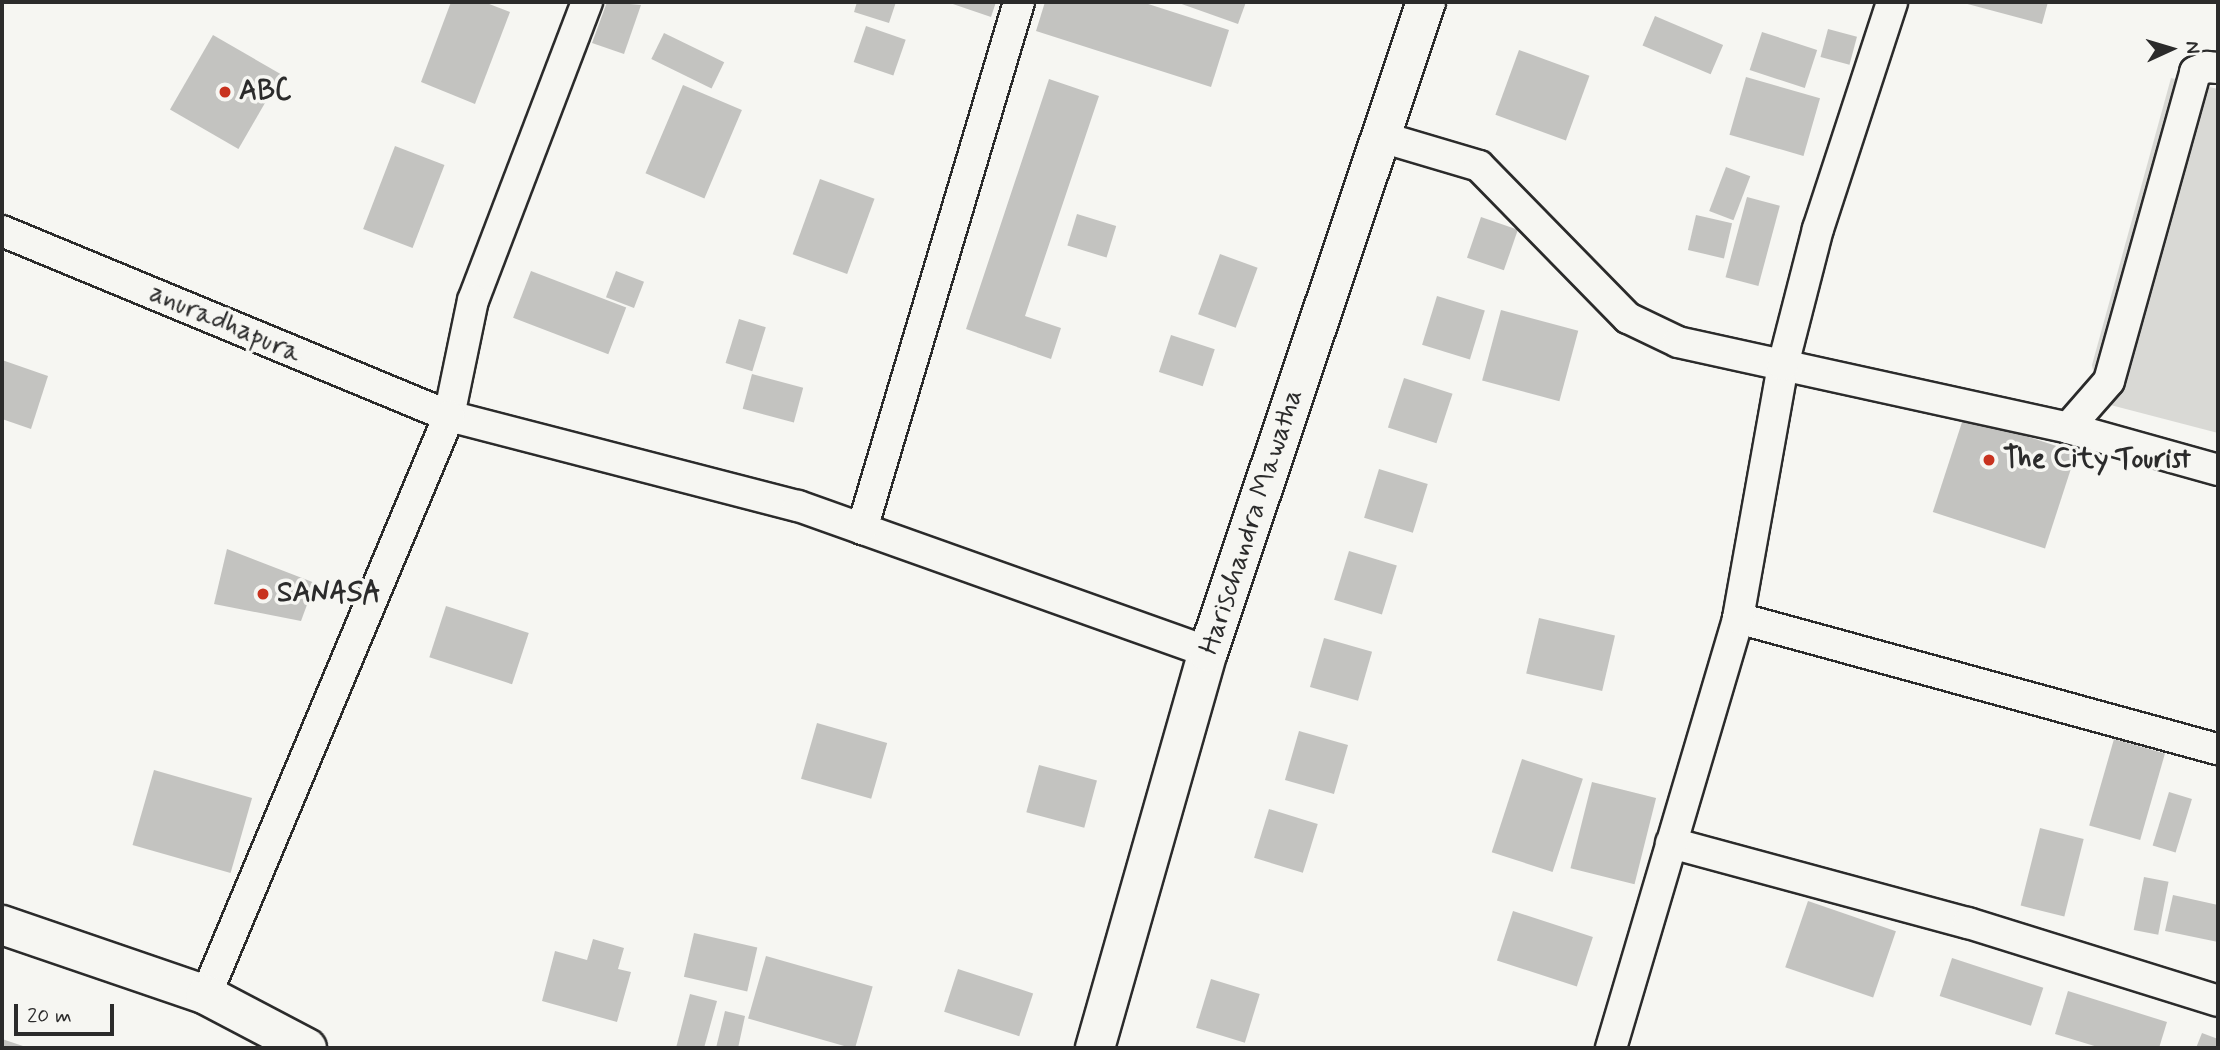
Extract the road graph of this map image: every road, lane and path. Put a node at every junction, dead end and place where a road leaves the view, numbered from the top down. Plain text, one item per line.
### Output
1 (587, 2) edge
2 (1019, 2) edge
3 (1426, 2) edge
4 (1892, 2) edge
5 (2218, 68) edge
6 (1381, 136) junction
7 (2, 231) edge
8 (1783, 365) junction
9 (449, 416) junction
10 (2068, 428) junction
11 (2218, 470) edge
12 (862, 529) junction
13 (1738, 618) junction
14 (1208, 652) junction
15 (2218, 748) edge
16 (1671, 844) junction
17 (2, 925) edge
18 (205, 995) junction
19 (2218, 1001) edge
20 (307, 1048) edge
21 (1095, 1048) edge
22 (1611, 1048) edge

1 - 9 street
2 - 12 street
3 - 6 main road, Harischandra Mawatha
4 - 8 street
5 - 10 street
6 - 8 street
6 - 14 main road, Harischandra Mawatha
7 - 9 street, anuradhapura
8 - 10 street
8 - 13 street
9 - 12 street, anuradhapura
9 - 18 street
10 - 11 street
12 - 14 street, anuradhapura
13 - 15 street
13 - 16 street
14 - 21 main road, Harischandra Mawatha
16 - 19 street
16 - 22 street
17 - 18 main road
18 - 20 main road

